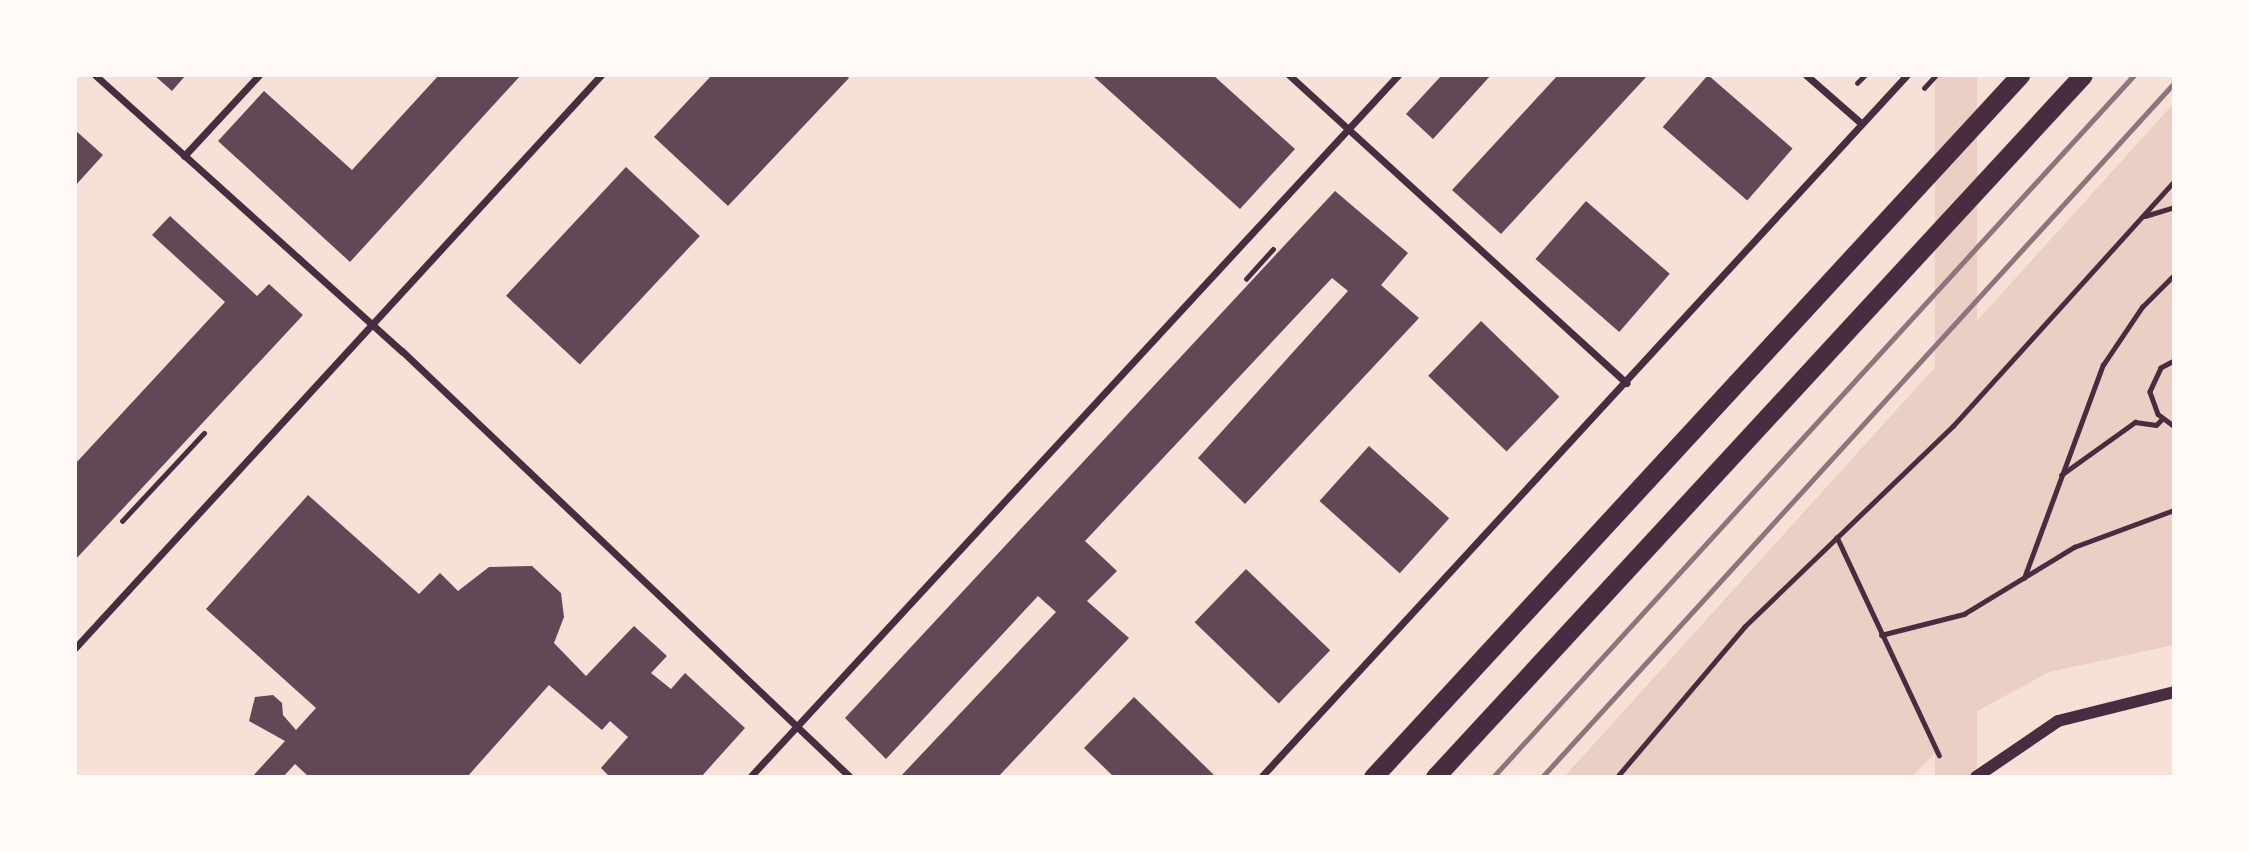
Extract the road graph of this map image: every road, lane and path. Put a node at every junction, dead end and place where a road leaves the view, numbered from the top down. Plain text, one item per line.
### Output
1 (95, 75) edge
2 (259, 75) edge
3 (601, 75) edge
4 (1289, 75) edge
5 (1398, 75) edge
6 (1806, 75) edge
7 (1865, 75) edge
8 (1907, 75) edge
9 (2020, 75) edge
10 (2083, 75) edge
11 (1857, 83) dead end
12 (1862, 124) junction
13 (1349, 129) junction
14 (184, 156) junction
15 (2174, 181) edge
16 (2174, 207) edge
17 (2145, 216) junction
18 (1273, 249) dead end
19 (2174, 275) edge
20 (1246, 279) dead end
21 (373, 325) junction
22 (2174, 361) edge
23 (1626, 383) junction
24 (2162, 419) junction
25 (2174, 426) edge
26 (204, 433) dead end
27 (2061, 476) junction
28 (2174, 510) edge
29 (122, 521) dead end
30 (1837, 537) junction
31 (2024, 578) junction
32 (1881, 635) junction
33 (75, 648) edge
34 (2174, 692) edge
35 (798, 727) junction
36 (1939, 755) dead end
37 (750, 777) edge
38 (850, 777) edge
39 (1261, 777) edge
40 (1373, 777) edge
41 (1435, 777) edge
42 (1617, 777) edge
43 (1976, 777) edge

1 - 14 street
2 - 14 street
3 - 21 street
4 - 13 street
5 - 13 street
6 - 12 street
7 - 11 path
8 - 12 street
9 - 40 highway
10 - 41 highway
12 - 23 street
13 - 23 street
13 - 35 street
14 - 21 street
15 - 17 path
16 - 17 path
17 - 30 path
18 - 20 path
19 - 27 path
21 - 33 street
21 - 35 street
22 - 24 path
23 - 39 street
24 - 25 path
24 - 27 path
26 - 29 path
27 - 31 path
28 - 31 path
30 - 32 path
30 - 42 path
31 - 32 path
32 - 36 path
34 - 43 street
35 - 37 street
35 - 38 street

